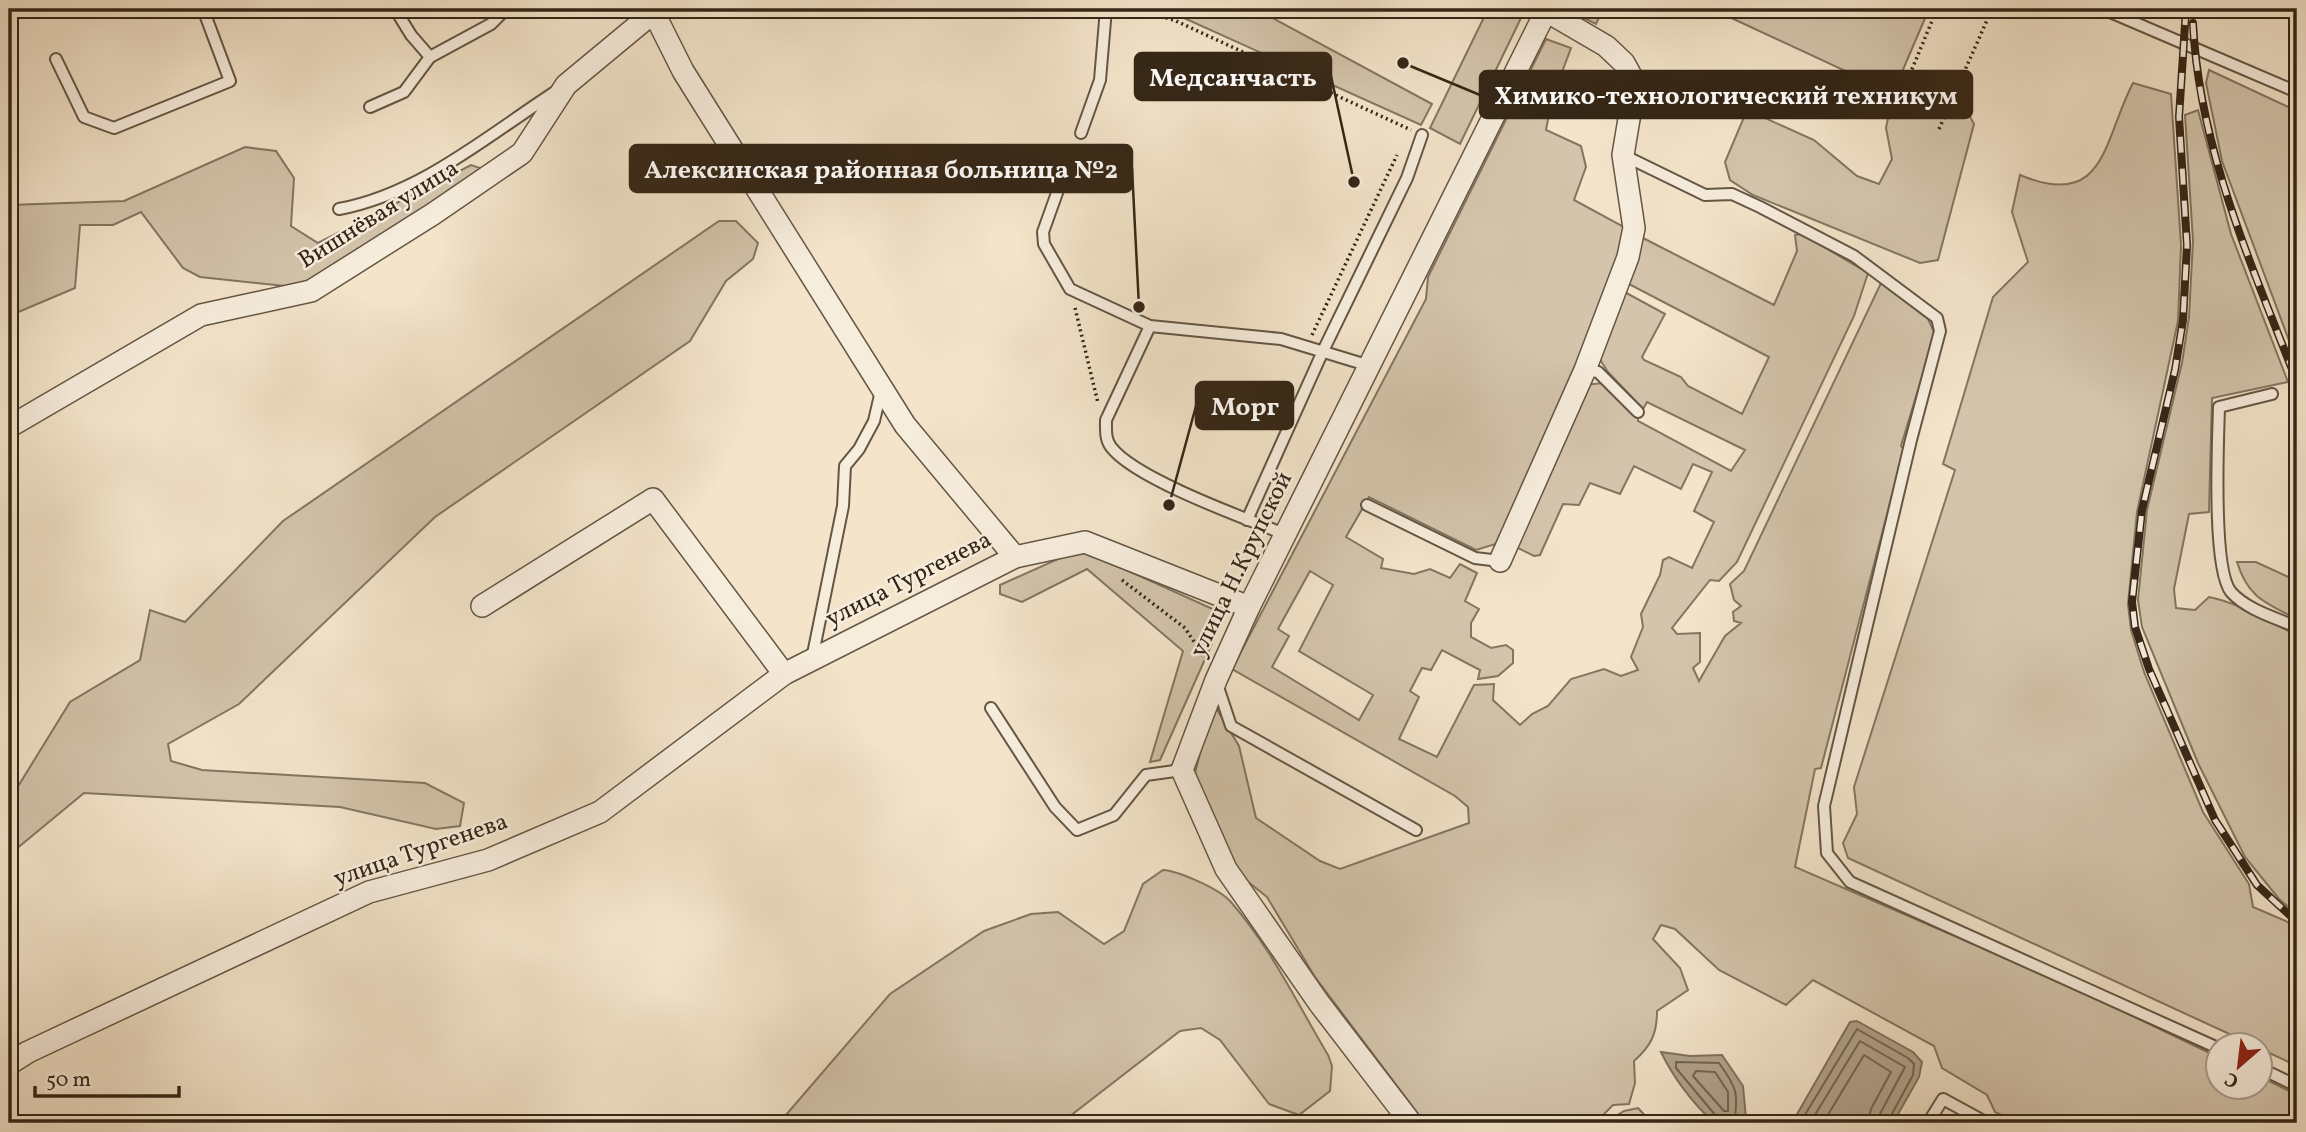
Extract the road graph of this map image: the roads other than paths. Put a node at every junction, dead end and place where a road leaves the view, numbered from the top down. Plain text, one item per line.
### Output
1 (203, 9) edge
2 (395, 9) edge
3 (506, 9) edge
4 (1107, 9) edge
5 (2103, 9) edge
6 (1546, 10) edge
7 (653, 11) edge
8 (430, 57) junction
9 (56, 59) dead end
10 (566, 85) junction
11 (2297, 92) edge
12 (370, 107) dead end
13 (1081, 132) dead end
14 (1422, 135) road end
15 (1072, 151) dead end
16 (1623, 155) junction
17 (339, 209) dead end
18 (1150, 326) junction
19 (1323, 351) junction
20 (1370, 366) junction
21 (1586, 370) junction
22 (882, 388) junction
23 (2272, 394) dead end
24 (1638, 412) dead end
25 (9, 427) edge
26 (1367, 505) dead end
27 (1247, 520) junction
28 (1287, 534) junction
29 (1015, 556) junction
30 (1500, 561) joint
31 (482, 606) dead end
32 (1249, 607) junction
33 (2297, 627) edge
34 (812, 660) junction
35 (784, 674) junction
36 (1216, 680) junction
37 (991, 708) dead end
38 (1182, 770) junction
39 (1416, 830) dead end
40 (2204, 1042) edge
41 (9, 1064) edge
42 (2274, 1075) edge
43 (2297, 1086) edge
44 (1408, 1122) edge
45 (1928, 1123) edge
46 (1987, 1123) edge

1 - 9 lane
2 - 8 lane
3 - 8 lane
4 - 13 lane
5 - 11 lane
6 - 16 street
6 - 20 street, улица Н.Крупской
7 - 10 street, Вишнёвая улица
7 - 22 street
8 - 12 lane
10 - 17 lane
10 - 25 street, Вишнёвая улица
14 - 19 lane
15 - 18 lane
16 - 21 street
16 - 40 lane
18 - 19 lane
18 - 27 lane
19 - 20 lane
19 - 27 lane
20 - 28 street, улица Н.Крупской
21 - 24 lane
21 - 30 street
22 - 29 street
22 - 34 lane
23 - 33 lane
26 - 30 lane
27 - 28 lane
28 - 32 street, улица Н.Крупской
29 - 32 street, улица Тургенева
29 - 34 street, улица Тургенева
31 - 35 street
32 - 36 street, улица Н.Крупской
34 - 35 street, улица Тургенева
35 - 41 street, улица Тургенева
36 - 38 street, улица Н.Крупской
36 - 39 lane
37 - 38 lane
38 - 44 street
42 - 43 lane
45 - 46 lane

